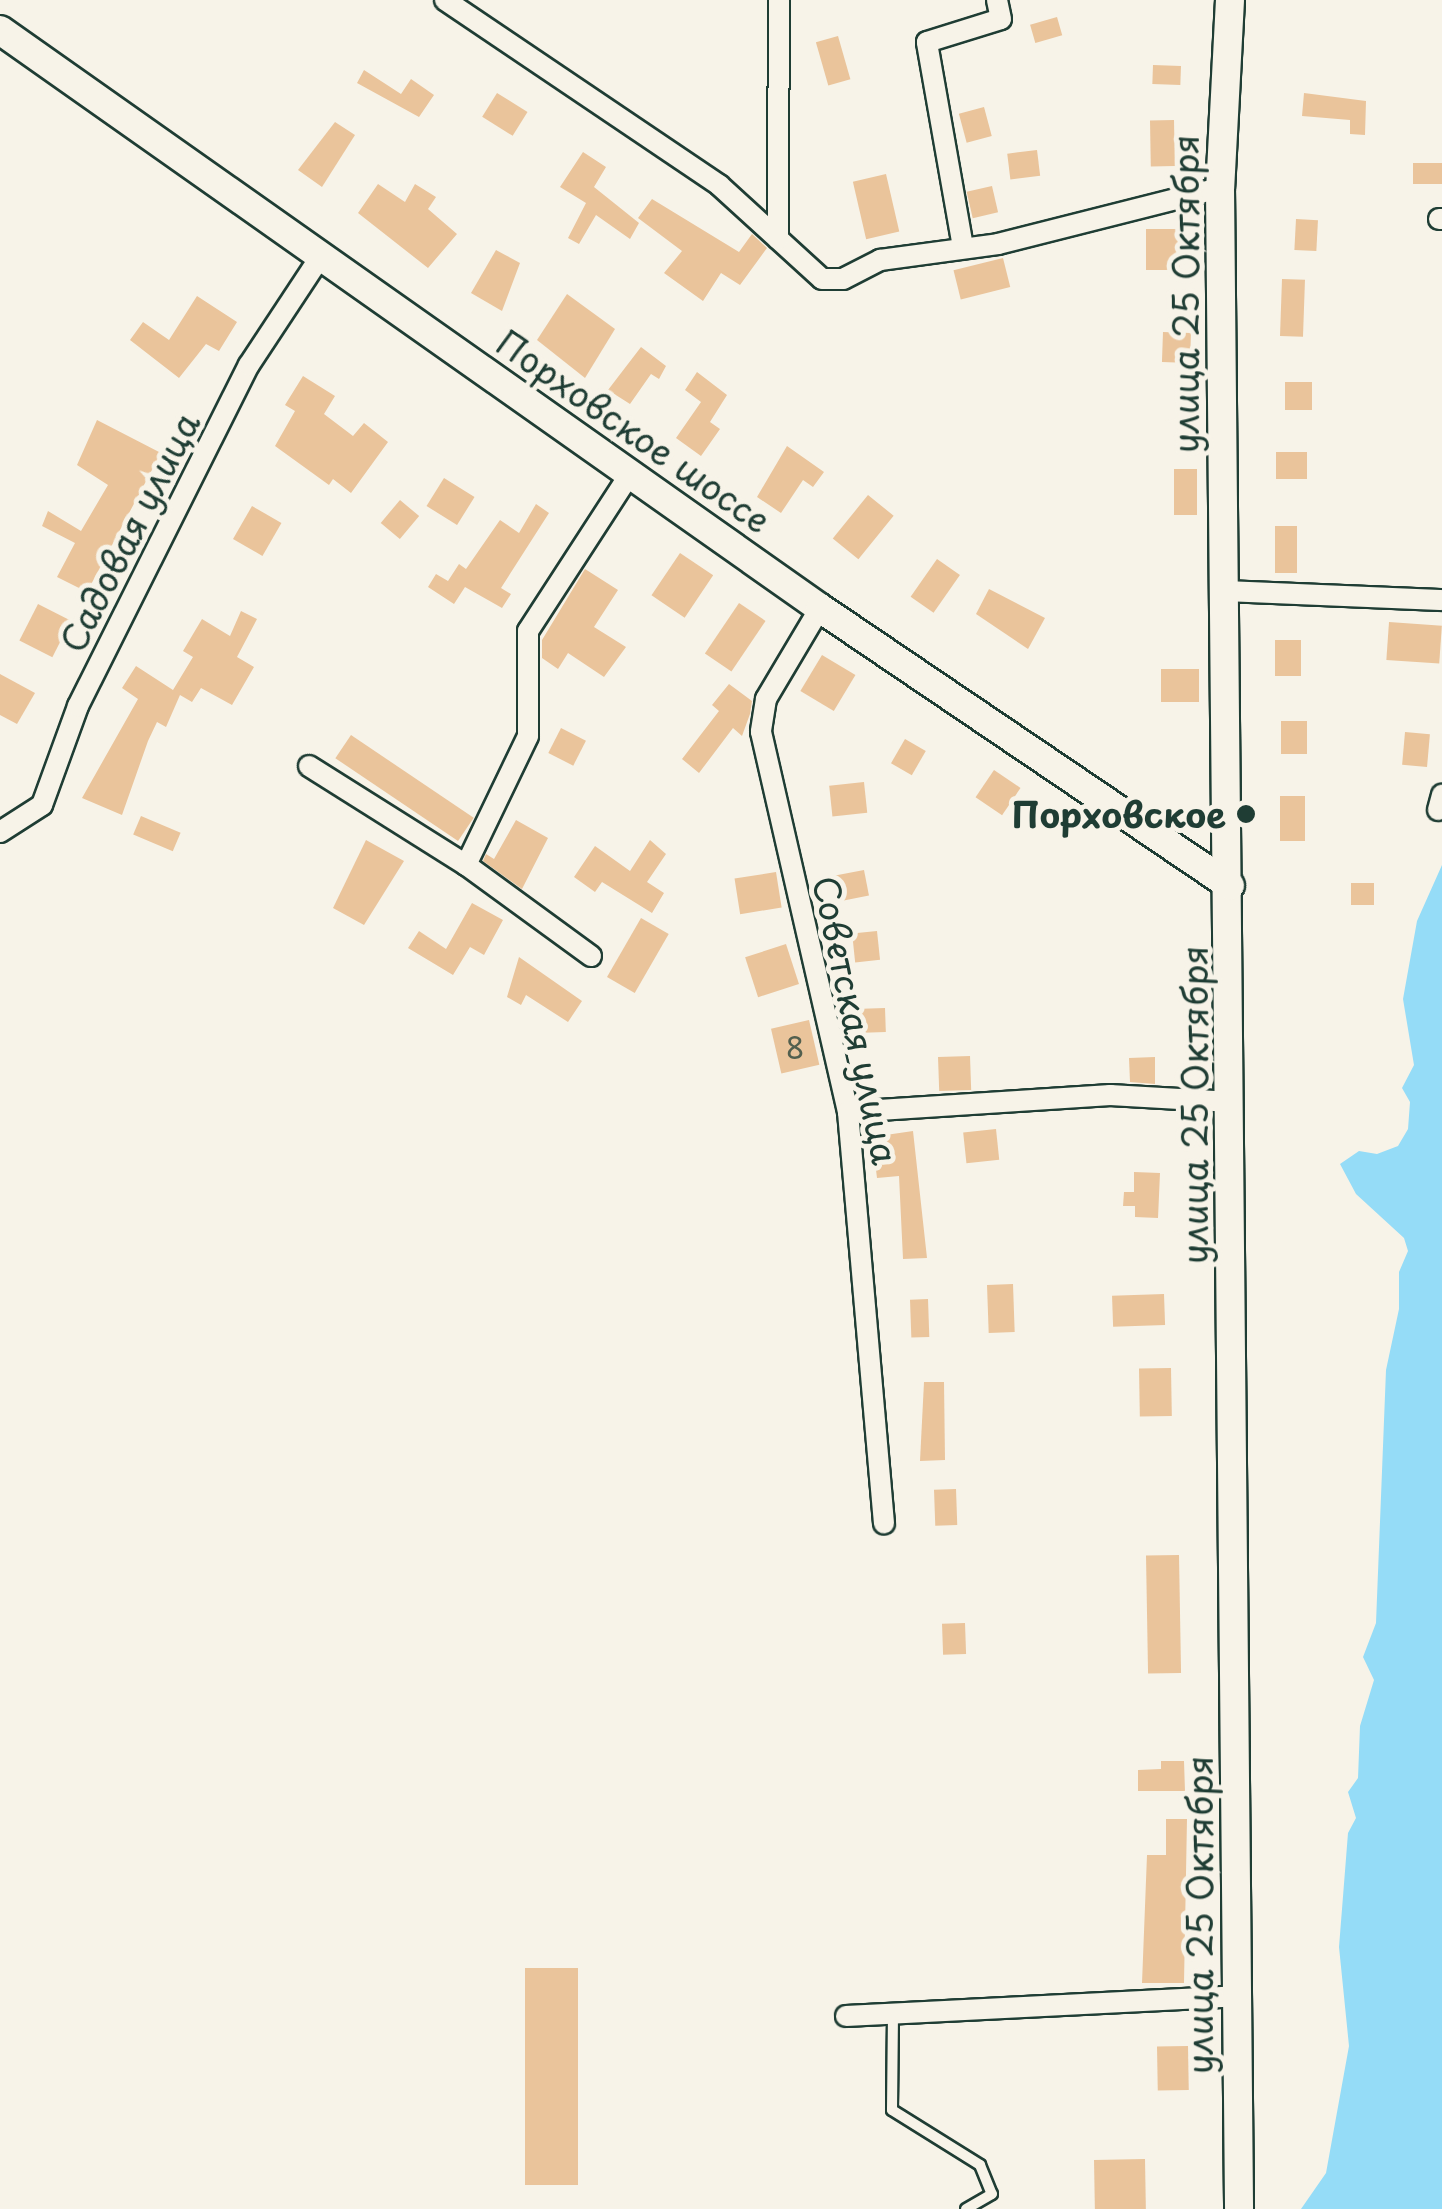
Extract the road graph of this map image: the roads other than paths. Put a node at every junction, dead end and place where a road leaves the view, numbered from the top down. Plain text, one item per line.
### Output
1 (445, 0) edge
2 (778, 0) edge
3 (997, 0) edge
4 (1230, 0) edge
5 (0, 30) edge
6 (1220, 188) junction
7 (778, 239) junction
8 (963, 247) junction
9 (321, 256) junction
10 (630, 474) junction
11 (1223, 592) junction
12 (1442, 600) edge
13 (820, 608) junction
14 (309, 766) dead end
15 (0, 832) edge
16 (466, 865) junction
17 (1230, 886) junction
18 (591, 956) dead end
19 (1232, 1102) junction
20 (848, 1112) junction
21 (884, 1523) dead end
22 (1236, 1996) junction
23 (892, 2014) junction
24 (846, 2016) dead end
25 (966, 2209) edge
26 (1239, 2209) edge

1 - 7 street
2 - 7 street
3 - 8 street
4 - 6 main road, улица 25 Октября
5 - 9 main road, Порховское шоссе
6 - 8 street
6 - 11 main road, улица 25 Октября
7 - 8 street
9 - 10 main road, Порховское шоссе
9 - 15 street, Садовая улица
10 - 13 main road, Порховское шоссе
10 - 16 street
11 - 12 street
11 - 17 main road, улица 25 Октября
13 - 17 main road, Порховское шоссе
13 - 20 street, Советская улица
14 - 16 street
16 - 18 street
17 - 19 main road, улица 25 Октября
19 - 20 street
19 - 22 main road, улица 25 Октября
20 - 21 street, Советская улица
22 - 23 street
22 - 26 main road, улица 25 Октября
23 - 24 street
23 - 25 lane

